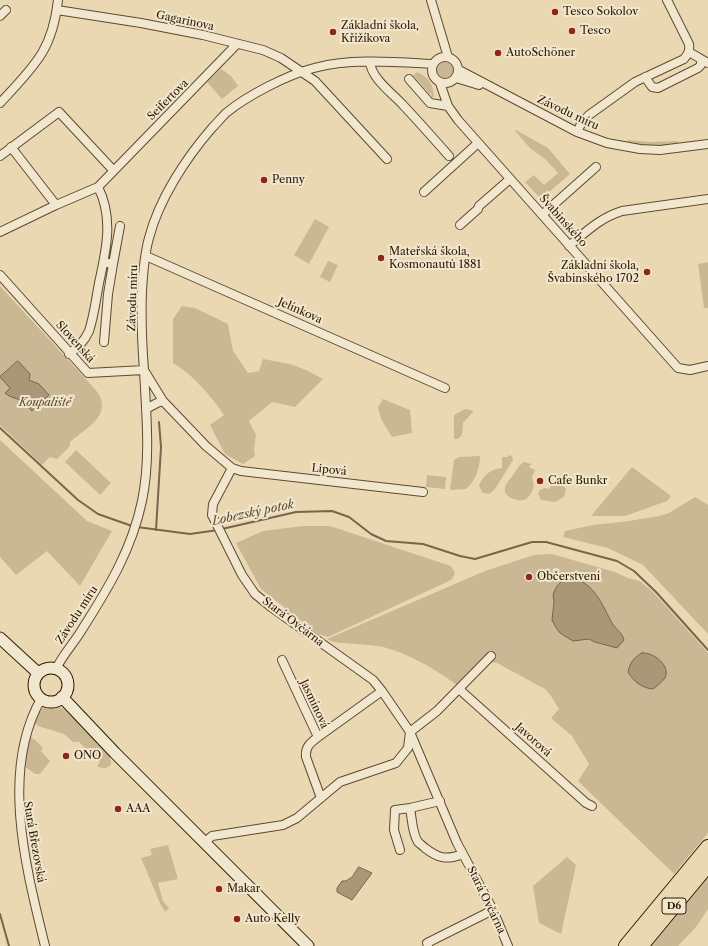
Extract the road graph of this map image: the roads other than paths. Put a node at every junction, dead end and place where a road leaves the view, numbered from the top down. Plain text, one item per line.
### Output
1 (58, 0) edge
2 (431, 0) edge
3 (666, 0) edge
4 (57, 10) junction
5 (438, 27) junction
6 (237, 44) junction
7 (689, 52) junction
8 (448, 57) junction
9 (439, 58) junction
10 (705, 61) edge
11 (370, 62) junction
12 (432, 68) junction
13 (459, 70) junction
14 (302, 72) junction
15 (646, 77) junction
16 (456, 78) junction
17 (409, 79) dead end
18 (440, 83) junction
19 (449, 83) junction
20 (493, 89) junction
21 (0, 103) edge
22 (448, 106) junction
23 (577, 132) junction
24 (478, 143) junction
25 (708, 144) edge
26 (11, 147) junction
27 (0, 156) edge
28 (449, 156) dead end
29 (387, 159) dead end
30 (596, 167) dead end
31 (114, 170) junction
32 (510, 179) junction
33 (98, 187) junction
34 (424, 192) dead end
35 (708, 199) edge
36 (56, 205) junction
37 (542, 215) junction
38 (0, 222) edge
39 (460, 225) dead end
40 (120, 226) dead end
41 (3, 231) edge
42 (569, 246) junction
43 (146, 256) junction
44 (104, 262) junction
45 (113, 264) junction
46 (0, 274) edge
47 (104, 342) dead end
48 (69, 354) junction
49 (708, 366) edge
50 (144, 370) junction
51 (445, 388) dead end
52 (163, 401) junction
53 (146, 410) junction
54 (232, 468) junction
55 (423, 492) dead end
56 (0, 638) edge
57 (491, 656) dead end
58 (282, 660) dead end
59 (56, 669) junction
60 (38, 673) junction
61 (459, 689) junction
62 (382, 691) junction
63 (62, 697) junction
64 (41, 699) junction
65 (410, 732) junction
66 (318, 737) junction
67 (321, 798) junction
68 (440, 801) junction
69 (592, 806) dead end
70 (410, 808) junction
71 (205, 842) junction
72 (708, 847) edge
73 (400, 850) dead end
74 (463, 854) junction
75 (708, 865) edge
76 (493, 910) junction
77 (46, 946) edge
78 (308, 946) edge
79 (428, 946) edge
80 (508, 946) edge
81 (626, 946) edge
82 (641, 946) edge

1 - 4 street
2 - 5 street
3 - 7 street
4 - 6 street, Gagarinova
4 - 21 street
5 - 8 street
5 - 9 street
6 - 14 street, Gagarinova
6 - 31 street, Seifertova
7 - 10 street
7 - 15 street
8 - 9 street
8 - 13 street
9 - 12 street
10 - 15 street
11 - 12 street, Závodu míru
11 - 14 street, Závodu míru
11 - 28 street
12 - 18 street
13 - 16 street
13 - 20 street, Závodu míru
14 - 29 street, Gagarinova
14 - 43 street, Závodu míru
15 - 23 street
16 - 19 street
16 - 20 street, Závodu míru
17 - 22 street
18 - 19 street
18 - 22 street, Švabinského
19 - 22 street
20 - 23 street, Závodu míru
22 - 24 street, Švabinského
23 - 25 street, Závodu míru
24 - 32 street, Švabinského
24 - 34 street
26 - 27 street
26 - 31 street
26 - 36 street
30 - 37 street
31 - 33 street, Seifertova
32 - 37 street, Švabinského
32 - 39 street
33 - 36 street, Seifertova
33 - 44 street
35 - 42 street
36 - 41 street, Seifertova
37 - 42 street, Švabinského
38 - 41 street
40 - 45 street, Závodu míru
42 - 49 street, Švabinského
43 - 50 street, Závodu míru
43 - 51 street, Jelínkova
44 - 45 street, Závodu míru
44 - 48 street
45 - 47 street, Závodu míru
46 - 48 street, Slovenská
48 - 50 street, Slovenská
50 - 52 street
50 - 53 street, Závodu míru
52 - 53 street
52 - 54 street
53 - 59 street, Závodu míru
54 - 55 street, Lipová
54 - 62 street, Stará Ovčárna
56 - 60 main road
57 - 61 street
58 - 66 street, Jasmínová
59 - 60 main road
59 - 63 main road
60 - 64 main road
61 - 65 street
61 - 69 street, Javorová
62 - 65 street, Stará Ovčárna
62 - 66 street
63 - 64 main road
63 - 71 main road
64 - 77 street, Stará Březovská
65 - 67 street
65 - 68 street, Stará Ovčárna
66 - 67 street, Jasmínová
67 - 71 street
68 - 70 street
68 - 74 street, Stará Ovčárna
70 - 73 street
70 - 74 street, Stará Ovčárna
71 - 78 main road
72 - 81 highway, D6
74 - 76 street, Stará Ovčárna
75 - 82 highway, D6
76 - 79 street
76 - 80 street, Stará Ovčárna

